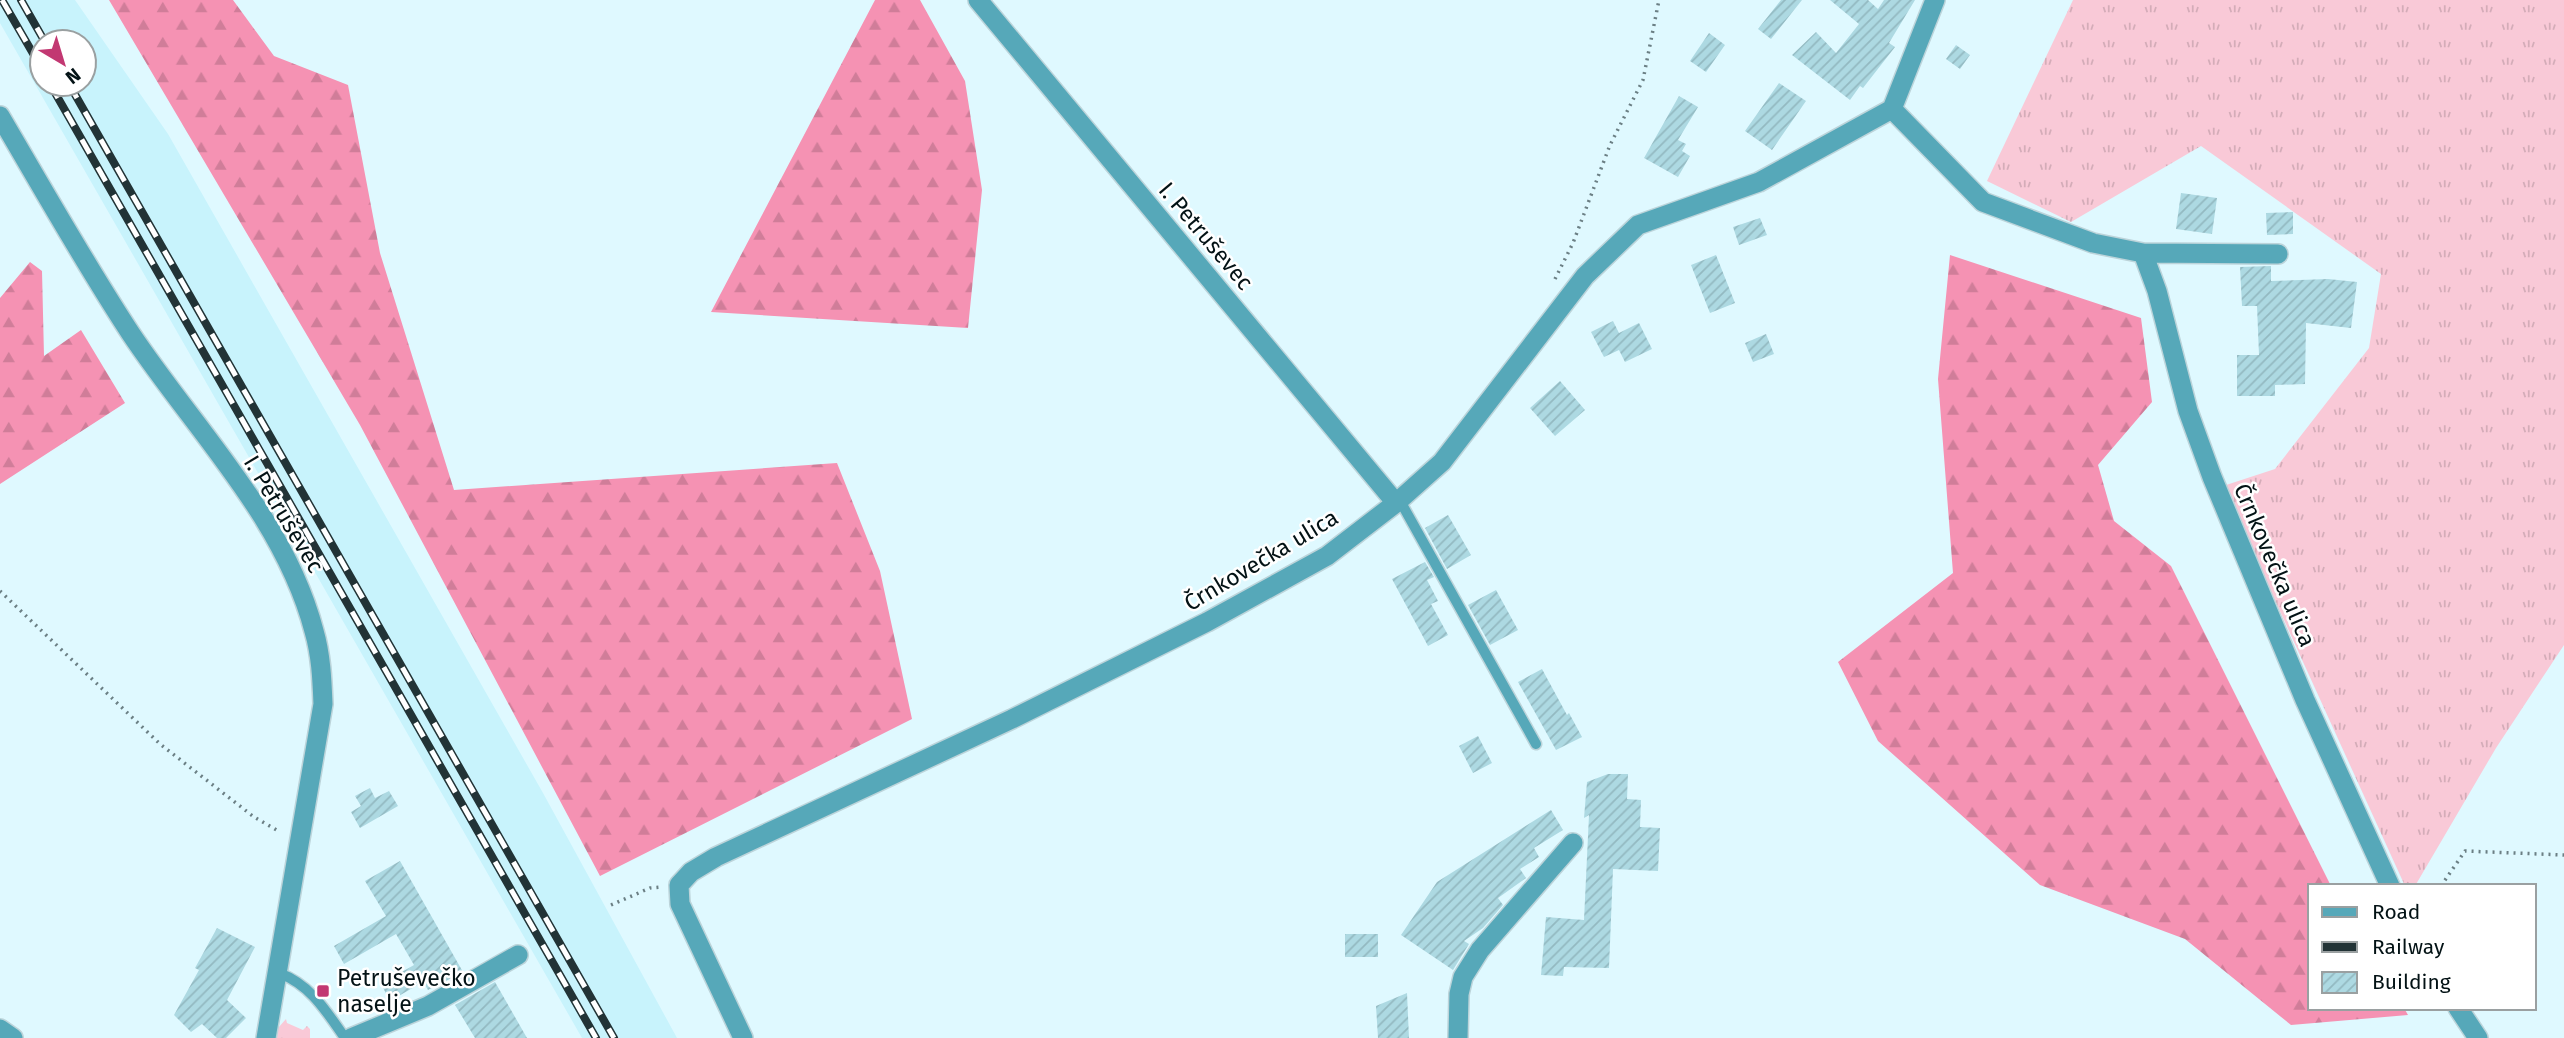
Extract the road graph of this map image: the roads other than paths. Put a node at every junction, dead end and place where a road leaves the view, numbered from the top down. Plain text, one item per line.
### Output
1 (978, 0) edge
2 (1935, 0) edge
3 (1892, 108) junction
4 (0, 116) edge
5 (2143, 253) junction
6 (2278, 254) dead end
7 (1398, 501) junction
8 (1536, 744) dead end
9 (1573, 843) dead end
10 (2389, 884) edge
11 (518, 955) dead end
12 (279, 973) junction
13 (2459, 1010) edge
14 (0, 1029) edge
15 (13, 1038) edge
16 (266, 1038) edge
17 (345, 1038) edge
18 (351, 1038) edge
19 (743, 1038) edge
20 (1458, 1038) edge
21 (2478, 1038) edge

1 - 7 street, I. Petruševec
2 - 3 street
3 - 5 street
3 - 7 street, Črnkovečka ulica
4 - 12 street, I. Petruševec
5 - 6 street
5 - 10 street, Črnkovečka ulica
7 - 8 lane
7 - 19 street, Črnkovečka ulica
9 - 20 street
11 - 18 street
12 - 16 street, I. Petruševec
12 - 17 lane
13 - 21 street
14 - 15 street

